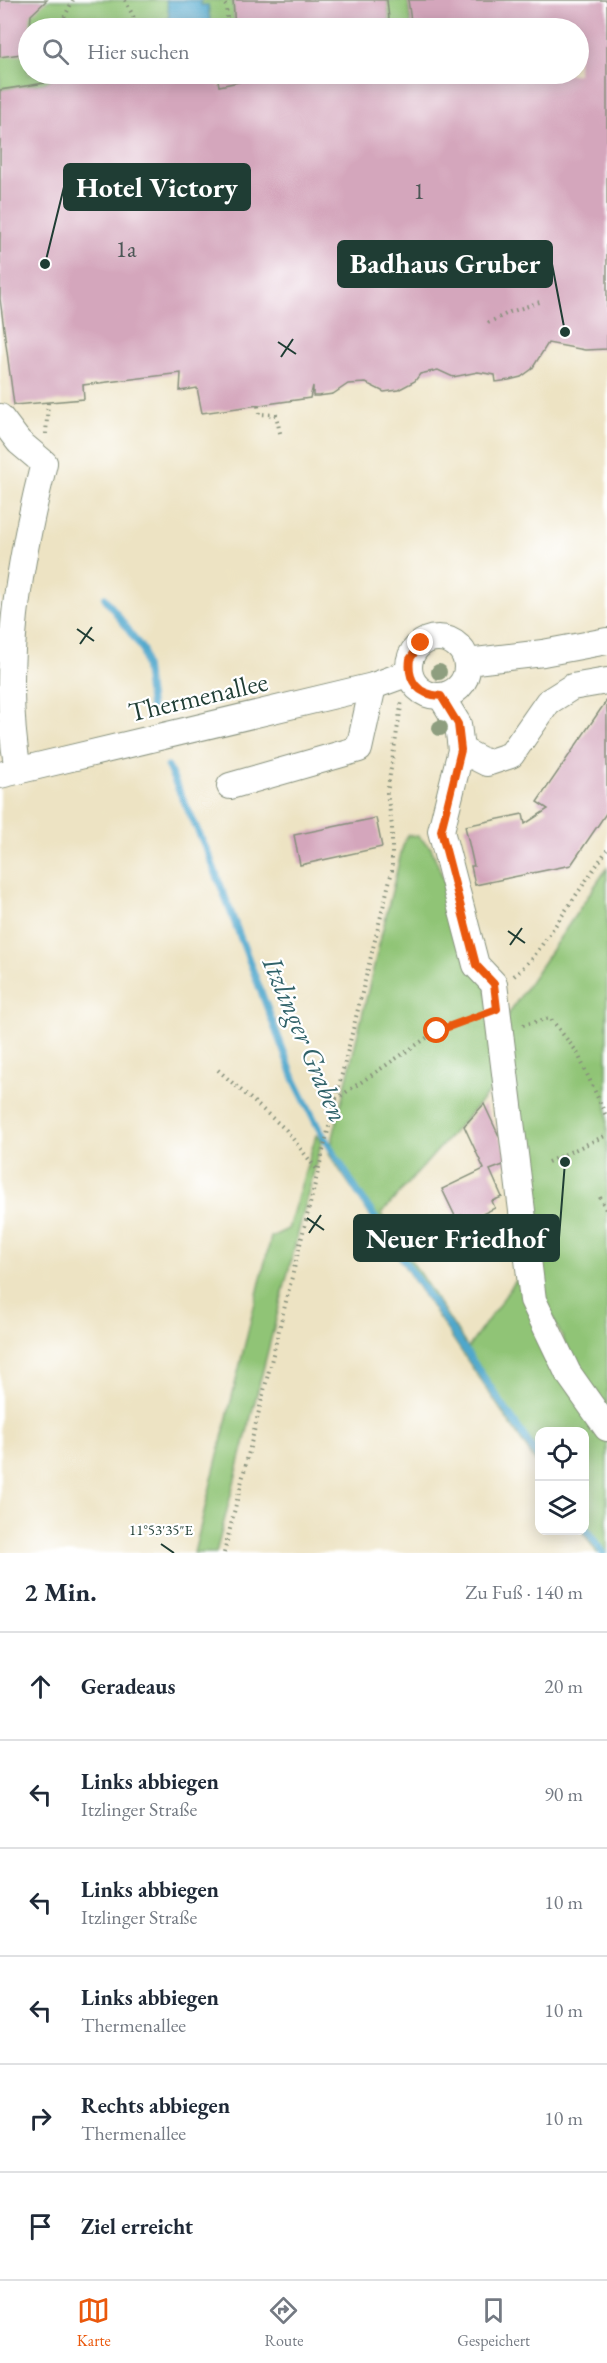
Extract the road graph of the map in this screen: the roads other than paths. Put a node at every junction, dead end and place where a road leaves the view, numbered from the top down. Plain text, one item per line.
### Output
1 (0, 417) edge
2 (607, 641) edge
3 (466, 662) junction
4 (410, 677) junction
5 (607, 681) edge
6 (373, 686) junction
7 (441, 696) junction
8 (461, 750) junction
9 (9, 773) edge
10 (230, 786) dead end
11 (607, 1428) edge

1 - 9 street
2 - 3 street
3 - 4 street
3 - 7 street
4 - 6 street, Thermenallee
4 - 7 street
5 - 8 street
6 - 9 street, Thermenallee
6 - 10 street
7 - 8 street
8 - 11 street

